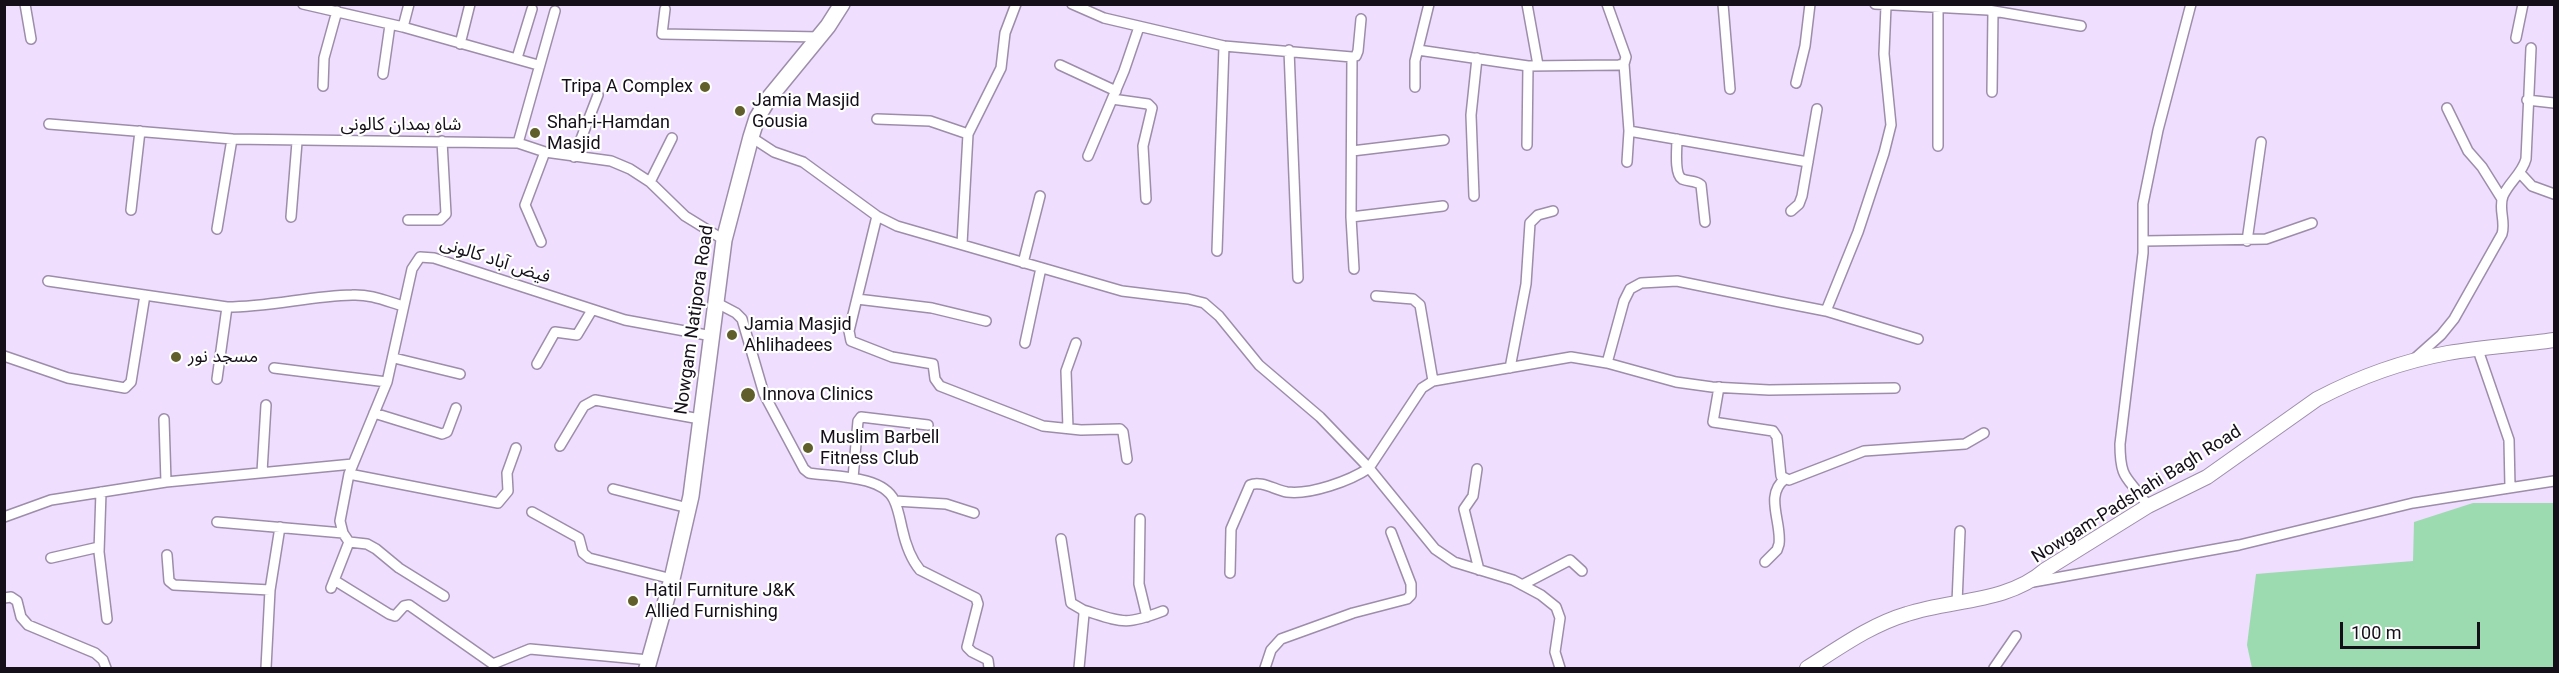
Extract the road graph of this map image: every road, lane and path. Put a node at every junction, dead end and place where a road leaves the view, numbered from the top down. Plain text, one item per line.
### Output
1 (25, 4) edge
2 (303, 4) edge
3 (409, 4) edge
4 (470, 4) edge
5 (842, 4) edge
6 (1072, 4) edge
7 (1429, 4) edge
8 (1527, 4) edge
9 (1607, 4) edge
10 (1723, 4) edge
11 (1810, 4) edge
12 (1875, 4) edge
13 (2191, 4) edge
14 (2523, 4) edge
15 (327, 6) edge
16 (1012, 6) edge
17 (1886, 6) junction
18 (1938, 7) junction
19 (532, 9) dead end
20 (665, 9) dead end
21 (338, 11) junction
22 (555, 11) dead end
23 (1993, 11) junction
24 (1361, 19) dead end
25 (390, 25) junction
26 (2081, 26) dead end
27 (403, 27) junction
28 (1139, 27) junction
29 (820, 37) junction
30 (2516, 38) dead end
31 (31, 39) dead end
32 (460, 44) junction
33 (1224, 45) junction
34 (2531, 48) dead end
35 (1289, 50) junction
36 (1418, 50) junction
37 (1352, 57) junction
38 (517, 58) junction
39 (1477, 58) junction
40 (1624, 64) junction
41 (538, 65) junction
42 (1060, 65) dead end
43 (1533, 65) junction
44 (383, 74) dead end
45 (1796, 83) dead end
46 (323, 86) dead end
47 (1415, 87) dead end
48 (1730, 89) dead end
49 (1992, 92) dead end
50 (598, 95) dead end
51 (1114, 95) junction
52 (2527, 99) junction
53 (2554, 104) edge
54 (2447, 108) dead end
55 (1817, 109) dead end
56 (877, 120) dead end
57 (49, 124) dead end
58 (140, 131) junction
59 (1629, 131) junction
60 (968, 134) junction
61 (751, 136) junction
62 (672, 138) dead end
63 (232, 139) junction
64 (1444, 140) dead end
65 (1677, 140) junction
66 (442, 141) junction
67 (297, 142) junction
68 (2261, 142) dead end
69 (518, 143) junction
70 (1527, 145) dead end
71 (1938, 146) dead end
72 (1352, 151) junction
73 (545, 152) junction
74 (1088, 156) dead end
75 (574, 157) junction
76 (1627, 162) dead end
77 (1808, 162) junction
78 (2520, 173) junction
79 (650, 182) junction
80 (2554, 194) edge
81 (1040, 196) dead end
82 (1474, 196) dead end
83 (1146, 199) dead end
84 (2502, 199) junction
85 (1443, 206) dead end
86 (131, 210) dead end
87 (1553, 211) dead end
88 (1791, 211) dead end
89 (877, 216) junction
90 (291, 217) dead end
91 (1351, 218) junction
92 (408, 220) dead end
93 (1705, 222) dead end
94 (2312, 223) dead end
95 (217, 229) dead end
96 (724, 240) junction
97 (2144, 241) junction
98 (2247, 241) junction
99 (541, 242) dead end
100 (962, 244) junction
101 (1217, 251) dead end
102 (1023, 263) junction
103 (1041, 268) junction
104 (1354, 269) dead end
105 (1298, 278) dead end
106 (48, 281) dead end
107 (145, 294) junction
108 (1376, 296) dead end
109 (857, 299) junction
110 (717, 303) junction
111 (403, 306) junction
112 (226, 308) junction
113 (592, 310) junction
114 (1826, 311) junction
115 (987, 321) dead end
116 (712, 336) junction
117 (1918, 339) dead end
118 (2554, 340) edge
119 (1025, 343) dead end
120 (1076, 343) dead end
121 (2478, 350) junction
122 (4, 356) edge
123 (394, 358) junction
124 (1607, 363) junction
125 (2409, 363) junction
126 (537, 364) dead end
127 (274, 368) dead end
128 (1510, 368) junction
129 (460, 374) dead end
130 (217, 379) dead end
131 (1433, 381) junction
132 (387, 382) junction
133 (1719, 387) junction
134 (1895, 388) dead end
135 (266, 405) dead end
136 (456, 408) dead end
137 (374, 413) junction
138 (164, 419) dead end
139 (700, 419) junction
140 (928, 425) dead end
141 (1068, 428) junction
142 (1984, 433) dead end
143 (560, 446) dead end
144 (516, 448) dead end
145 (1127, 459) dead end
146 (353, 464) junction
147 (1369, 468) junction
148 (1476, 469) dead end
149 (262, 472) junction
150 (349, 474) junction
151 (853, 478) junction
152 (1785, 479) junction
153 (2554, 481) edge
154 (166, 482) junction
155 (2510, 487) junction
156 (614, 489) dead end
157 (101, 492) junction
158 (895, 501) junction
159 (2148, 506) junction
160 (688, 508) junction
161 (532, 512) dead end
162 (974, 513) dead end
163 (4, 517) edge
164 (1140, 519) dead end
165 (217, 522) dead end
166 (280, 527) junction
167 (1960, 531) dead end
168 (1391, 532) dead end
169 (346, 538) junction
170 (1061, 539) dead end
171 (99, 547) junction
172 (167, 555) dead end
173 (51, 558) dead end
174 (1765, 562) dead end
175 (1479, 570) junction
176 (1582, 571) dead end
177 (1230, 573) dead end
178 (672, 579) junction
179 (2031, 582) junction
180 (1522, 585) junction
181 (270, 590) junction
182 (444, 596) dead end
183 (4, 598) edge
184 (1957, 603) junction
185 (1083, 610) junction
186 (1163, 611) dead end
187 (1147, 617) junction
188 (107, 619) dead end
189 (2016, 636) dead end
190 (648, 664) edge
191 (106, 669) edge
192 (266, 669) edge
193 (989, 669) edge
194 (1079, 669) edge
195 (1266, 669) edge
196 (1560, 669) edge
197 (1807, 669) edge
198 (1994, 669) edge

1 - 31 street
2 - 15 street
3 - 27 street
4 - 32 street
5 - 29 main road, Nowgam Natipora Road
6 - 28 street
7 - 36 street
8 - 43 street
9 - 40 street
10 - 48 street
11 - 45 street
12 - 17 street
13 - 97 street
14 - 30 street
15 - 21 street
16 - 60 street
17 - 18 street
17 - 114 street
18 - 23 street
18 - 71 street
19 - 38 street
20 - 29 street
21 - 25 street
21 - 46 street
22 - 41 street
23 - 26 street
23 - 49 street
24 - 37 street
25 - 27 street
25 - 44 street
27 - 32 street
28 - 33 street
28 - 51 street
29 - 61 main road, Nowgam Natipora Road
32 - 38 street
33 - 35 street
33 - 101 street
34 - 52 street
35 - 37 street
35 - 105 street
36 - 39 street
36 - 47 street
37 - 72 street
38 - 41 street
39 - 43 street
39 - 82 street
40 - 43 street
40 - 59 street
41 - 69 street
42 - 51 street
43 - 70 street
50 - 75 street
51 - 74 street
51 - 83 street
52 - 53 street
52 - 78 street
54 - 84 street
55 - 77 street
56 - 60 street
57 - 58 street, شاہِ ہمدان کالونی
58 - 63 street, شاہِ ہمدان کالونی
58 - 86 street
59 - 65 street
59 - 76 street
60 - 100 street
61 - 89 street
61 - 96 main road, Nowgam Natipora Road
62 - 79 street
63 - 67 street, شاہِ ہمدان کالونی
63 - 95 street
64 - 72 street
65 - 77 street
65 - 93 street
66 - 67 street, شاہِ ہمدان کالونی
66 - 69 street, شاہِ ہمدان کالونی
66 - 92 street
67 - 90 street
68 - 98 street
69 - 73 street, شاہِ ہمدان کالونی
72 - 91 street
73 - 75 street, شاہِ ہمدان کالونی
73 - 99 street
75 - 79 street, شاہِ ہمدان کالونی
77 - 88 street
78 - 80 street
78 - 84 street
79 - 96 street, شاہِ ہمدان کالونی
81 - 102 street
84 - 125 street
85 - 91 street
87 - 128 street
89 - 100 street
89 - 109 street
91 - 104 street
94 - 98 street
96 - 110 main road, Nowgam Natipora Road
97 - 98 street
97 - 159 street
100 - 102 street
102 - 103 street
103 - 119 street
103 - 147 street
106 - 107 street
107 - 112 street
107 - 122 street
108 - 131 street
109 - 115 street
109 - 141 street
110 - 116 main road, Nowgam Natipora Road
110 - 151 street
111 - 112 street
111 - 113 street, فیض آباد کالونی
111 - 123 street, فیض آباد کالونی
112 - 130 street
113 - 116 street, فیض آباد کالونی
113 - 126 street
114 - 117 street
114 - 124 street
116 - 139 main road, Nowgam Natipora Road
118 - 121 main road, Nowgam-Padshahi Bagh Road
120 - 141 street
121 - 125 main road, Nowgam-Padshahi Bagh Road
121 - 155 street
123 - 129 street
123 - 132 street, فیض آباد کالونی
124 - 128 street
124 - 133 street
125 - 159 main road, Nowgam-Padshahi Bagh Road
127 - 132 street
128 - 131 street
131 - 147 street
132 - 137 street, فیض آباد کالونی
133 - 134 street
133 - 152 street
135 - 149 street
136 - 137 street
137 - 146 street, فیض آباد کالونی
138 - 154 street
139 - 143 street
139 - 160 main road, Nowgam Natipora Road
140 - 151 street
141 - 145 street
142 - 152 street
144 - 150 street
146 - 149 street
146 - 150 street, فیض آباد کالونی
147 - 175 street
147 - 177 street
148 - 175 street
149 - 154 street
150 - 169 street, فیض آباد کالونی
151 - 158 street
152 - 174 street
153 - 155 street
154 - 157 street
155 - 179 street
156 - 160 street
157 - 163 street
157 - 171 street
158 - 162 street
158 - 193 street
159 - 179 main road, Nowgam-Padshahi Bagh Road
160 - 178 main road, Nowgam Natipora Road
161 - 178 street
164 - 187 street
165 - 166 street
166 - 169 street
166 - 181 street
167 - 184 street
168 - 195 street
169 - 182 street
169 - 190 street
170 - 185 street
171 - 173 street
171 - 188 street
172 - 181 street
175 - 180 street
176 - 180 street
178 - 190 main road, Nowgam Natipora Road
179 - 184 main road, Nowgam-Padshahi Bagh Road
180 - 196 street
181 - 192 street
183 - 191 street
184 - 197 main road, Nowgam-Padshahi Bagh Road
185 - 187 street
185 - 194 street
186 - 187 street
189 - 198 street

